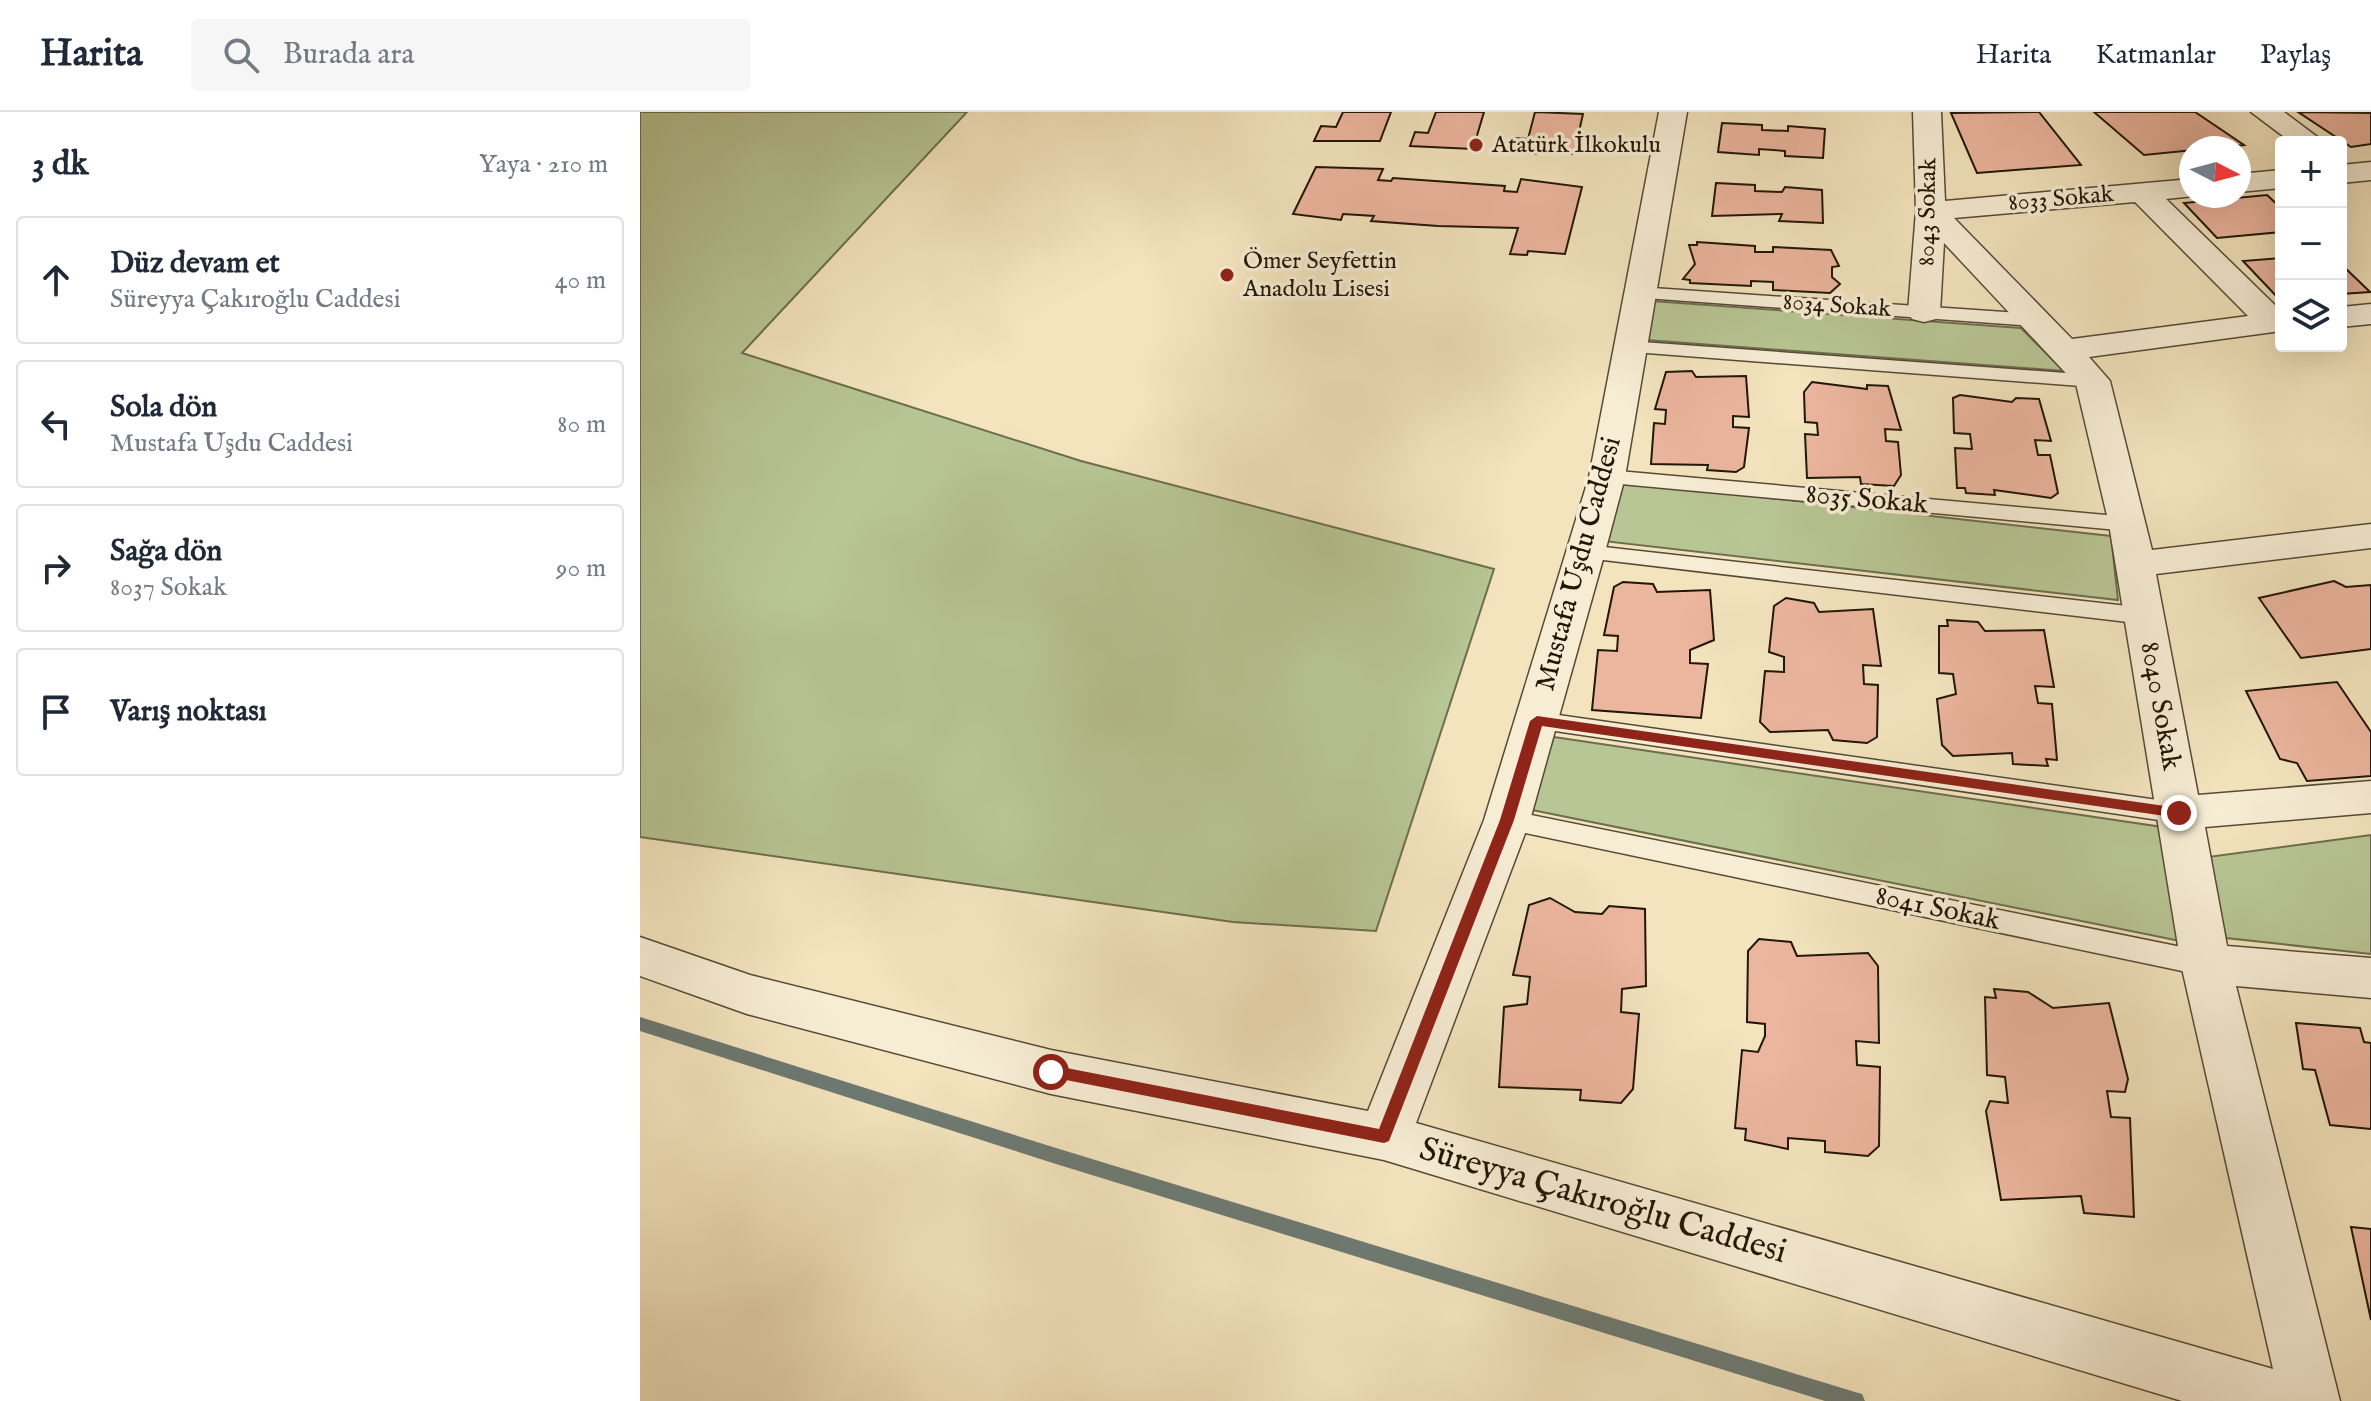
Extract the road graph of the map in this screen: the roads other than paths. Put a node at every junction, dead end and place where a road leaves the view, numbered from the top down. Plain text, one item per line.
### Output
1 (1673, 112) edge
2 (1927, 112) edge
3 (2265, 112) edge
4 (2301, 136) edge
5 (2275, 180) edge
6 (2251, 182) edge
7 (2179, 189) edge
8 (2142, 192) junction
9 (1931, 211) junction
10 (1638, 293) junction
11 (1924, 312) junction
12 (2371, 314) edge
13 (2347, 316) edge
14 (2275, 319) edge
15 (2275, 321) edge
16 (1628, 347) junction
17 (2064, 350) junction
18 (1607, 477) junction
19 (2371, 536) edge
20 (2132, 544) junction
21 (1586, 552) junction
22 (2145, 616) junction
23 (1537, 721) junction
24 (2371, 797) edge
25 (2179, 813) junction
26 (1507, 820) junction
27 (640, 956) edge
28 (2206, 964) junction
29 (2371, 978) edge
30 (1384, 1137) junction
31 (2280, 1401) edge
32 (2310, 1401) edge

1 - 10 street, Mustafa Uşdu Caddesi
2 - 9 street, 8043 Sokak
3 - 4 street
5 - 6 street
7 - 8 street, 8033 Sokak
8 - 9 street, 8033 Sokak
8 - 14 street
9 - 11 street, 8043 Sokak
9 - 17 street, 8040 Sokak
10 - 11 lane, 8034 Sokak
10 - 16 street, Mustafa Uşdu Caddesi
11 - 17 lane, 8034 Sokak
12 - 13 street
15 - 17 street, 8034 Sokak
16 - 17 lane
16 - 18 street, Mustafa Uşdu Caddesi
17 - 20 street, 8040 Sokak
18 - 20 lane, 8035 Sokak
18 - 21 street, Mustafa Uşdu Caddesi
19 - 20 street, 8035 Sokak
20 - 22 street, 8040 Sokak
21 - 22 lane
21 - 23 street, Mustafa Uşdu Caddesi
22 - 25 street, 8040 Sokak
23 - 25 lane
23 - 26 street, Mustafa Uşdu Caddesi
24 - 25 street
25 - 28 street, 8040 Sokak
26 - 28 lane, 8041 Sokak
26 - 30 street, Mustafa Uşdu Caddesi
27 - 30 street, Süreyya Çakıroğlu Caddesi
28 - 29 street, 8041 Sokak
28 - 32 street, 8040 Sokak
30 - 31 street, Süreyya Çakıroğlu Caddesi

